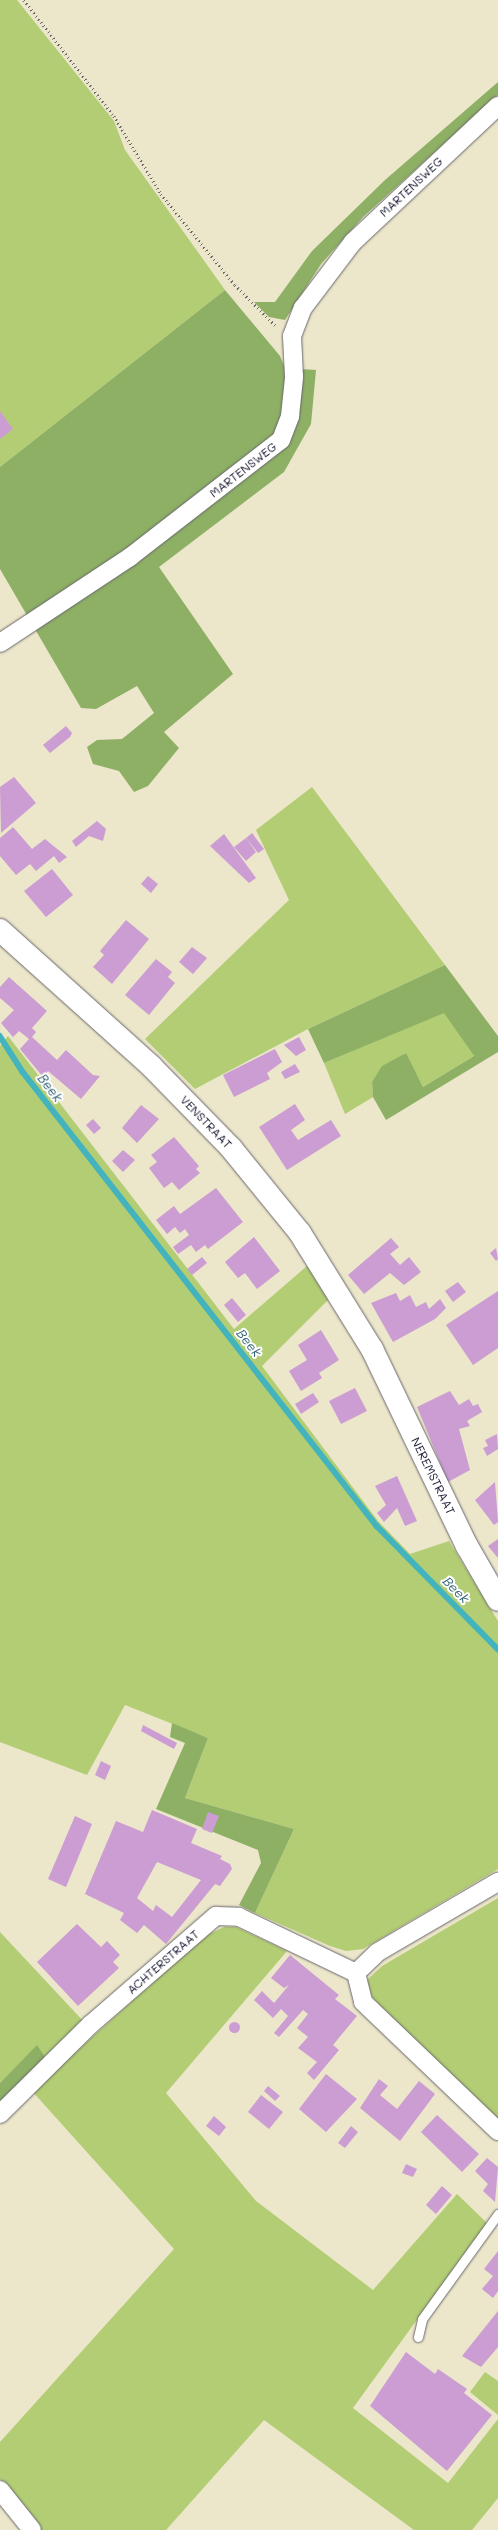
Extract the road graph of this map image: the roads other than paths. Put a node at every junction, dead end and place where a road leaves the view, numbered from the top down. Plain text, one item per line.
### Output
1 (498, 106) edge
2 (0, 643) edge
3 (0, 930) edge
4 (372, 1349) joint
5 (498, 1600) edge
6 (498, 1882) edge
7 (356, 1973) junction
8 (0, 2114) edge
9 (498, 2131) edge
10 (498, 2214) edge
11 (418, 2337) dead end
12 (0, 2490) edge
13 (32, 2530) edge

1 - 2 street, MARTENSWEG
3 - 4 street, VENSTRAAT
4 - 5 street, NEREMSTRAAT
6 - 7 street
7 - 8 street, ACHTERSTRAAT
7 - 9 street
10 - 11 lane
12 - 13 street

